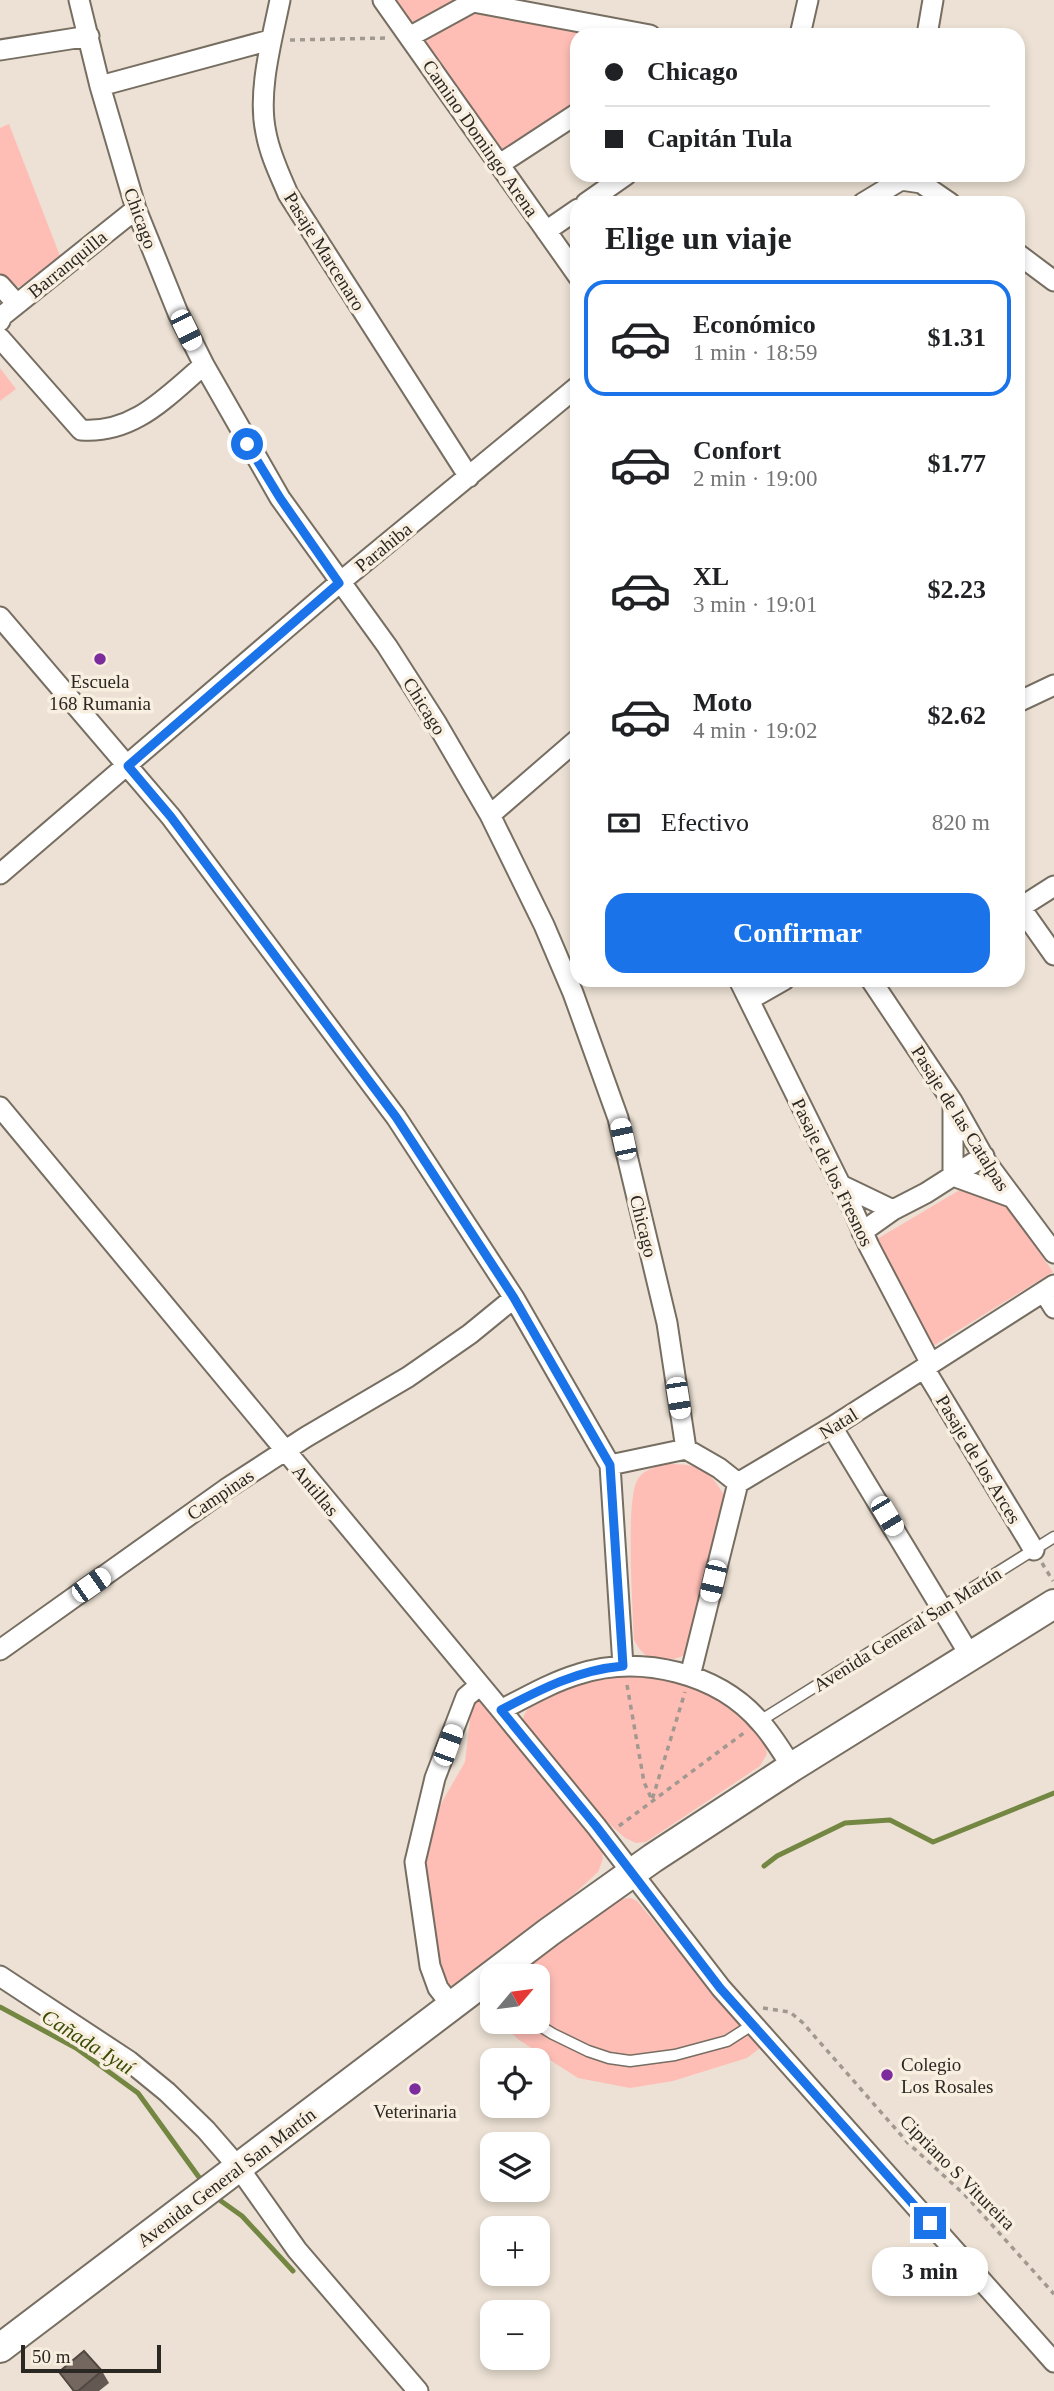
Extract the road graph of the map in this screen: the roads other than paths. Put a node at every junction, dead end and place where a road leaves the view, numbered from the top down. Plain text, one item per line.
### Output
1 (79, 0) edge
2 (280, 0) edge
3 (383, 0) edge
4 (808, 0) edge
5 (933, 0) edge
6 (612, 28) edge
7 (802, 28) edge
8 (928, 28) edge
9 (89, 36) junction
10 (409, 37) junction
11 (270, 40) junction
12 (0, 50) edge
13 (100, 86) junction
14 (570, 118) edge
15 (500, 164) junction
16 (616, 182) edge
17 (896, 182) edge
18 (917, 182) edge
19 (596, 196) edge
20 (874, 196) edge
21 (940, 196) edge
22 (136, 209) junction
23 (570, 214) edge
24 (546, 231) junction
25 (1025, 259) edge
26 (570, 265) edge
27 (1054, 281) edge
28 (0, 285) edge
29 (17, 304) junction
30 (0, 321) edge
31 (0, 338) edge
32 (204, 365) junction
33 (570, 393) edge
34 (469, 477) junction
35 (339, 583) junction
36 (0, 617) edge
37 (1054, 685) edge
38 (1025, 699) edge
39 (570, 749) edge
40 (128, 766) junction
41 (490, 815) junction
42 (0, 874) edge
43 (1054, 886) edge
44 (1025, 902) edge
45 (1025, 914) edge
46 (1054, 955) edge
47 (570, 986) edge
48 (570, 987) edge
49 (742, 987) edge
50 (772, 987) edge
51 (876, 987) edge
52 (749, 1000) junction
53 (952, 1101) junction
54 (0, 1107) edge
55 (984, 1156) junction
56 (953, 1176) junction
57 (841, 1185) junction
58 (1011, 1197) junction
59 (893, 1210) junction
60 (862, 1232) junction
61 (1054, 1253) edge
62 (1051, 1295) edge
63 (514, 1298) junction
64 (927, 1366) junction
65 (832, 1427) junction
66 (686, 1448) junction
67 (284, 1451) junction
68 (610, 1465) junction
69 (738, 1483) junction
70 (1054, 1537) edge
71 (1034, 1550) junction
72 (1054, 1604) edge
73 (941, 1606) junction
74 (0, 1650) edge
75 (971, 1657) junction
76 (623, 1666) junction
77 (690, 1676) junction
78 (480, 1685) junction
79 (501, 1710) junction
80 (760, 1721) junction
81 (792, 1767) junction
82 (631, 1873) junction
83 (521, 1964) edge
84 (0, 1976) edge
85 (480, 1996) edge
86 (452, 2006) junction
87 (749, 2022) junction
88 (550, 2032) edge
89 (239, 2168) junction
90 (0, 2348) edge
91 (1054, 2362) edge
92 (418, 2391) edge

1 - 9 street, Chicago
2 - 11 street, Pasaje Marcenaro
3 - 10 street, Camino Domingo Arena
4 - 7 street
5 - 8 street
6 - 10 street
9 - 12 street
9 - 13 street, Chicago
10 - 15 street, Camino Domingo Arena
11 - 13 street
11 - 34 street, Pasaje Marcenaro
13 - 22 street, Chicago
14 - 15 street
15 - 24 street, Camino Domingo Arena
16 - 19 street
17 - 20 street
18 - 21 street
22 - 29 street, Barranquilla
22 - 32 street, Chicago
23 - 24 street
24 - 26 street, Camino Domingo Arena
25 - 27 street
28 - 29 street
29 - 30 street, Barranquilla
31 - 32 street
32 - 35 street, Chicago
33 - 34 street, Parahiba
34 - 35 street, Parahiba
35 - 40 street, Parahiba
35 - 41 street, Chicago
36 - 40 street
37 - 38 street
39 - 41 street
40 - 42 street, Parahiba
40 - 63 street
41 - 47 street, Chicago
43 - 44 street
45 - 46 street
48 - 66 street, Chicago
49 - 52 street, Pasaje de los Fresnos
50 - 52 street
51 - 53 street, Pasaje de las Catalpas
52 - 57 street, Pasaje de los Fresnos
53 - 55 street, Pasaje de las Catalpas
53 - 56 street
54 - 67 street, Antillas
55 - 56 street
55 - 58 street, Pasaje de las Catalpas
56 - 58 street
56 - 59 street
57 - 59 street
57 - 60 street, Pasaje de los Fresnos
58 - 61 street, Pasaje de las Catalpas
59 - 60 street
60 - 64 street, Pasaje de los Fresnos
62 - 64 street, Natal
63 - 67 street, Campinas
63 - 68 street
64 - 65 street, Natal
64 - 71 street, Pasaje de los Arces
65 - 69 street, Natal
65 - 73 street
66 - 68 street
66 - 69 street
67 - 74 street, Campinas
67 - 78 street, Antillas
68 - 76 street
69 - 77 street
70 - 71 lane, Avenida General San Martín
71 - 73 lane, Avenida General San Martín
72 - 75 main road, Avenida General San Martín
73 - 75 street
73 - 80 lane, Avenida General San Martín
75 - 81 main road, Avenida General San Martín
76 - 77 street
76 - 79 street
77 - 80 street
78 - 79 street, Antillas
78 - 86 street
79 - 82 street, Antillas
80 - 81 street
81 - 82 main road, Avenida General San Martín
82 - 83 main road, Avenida General San Martín
82 - 87 street, Antillas
84 - 89 street
85 - 86 main road, Avenida General San Martín
86 - 89 main road, Avenida General San Martín
87 - 88 lane
87 - 91 street, Antillas
89 - 90 main road, Avenida General San Martín
89 - 92 street

